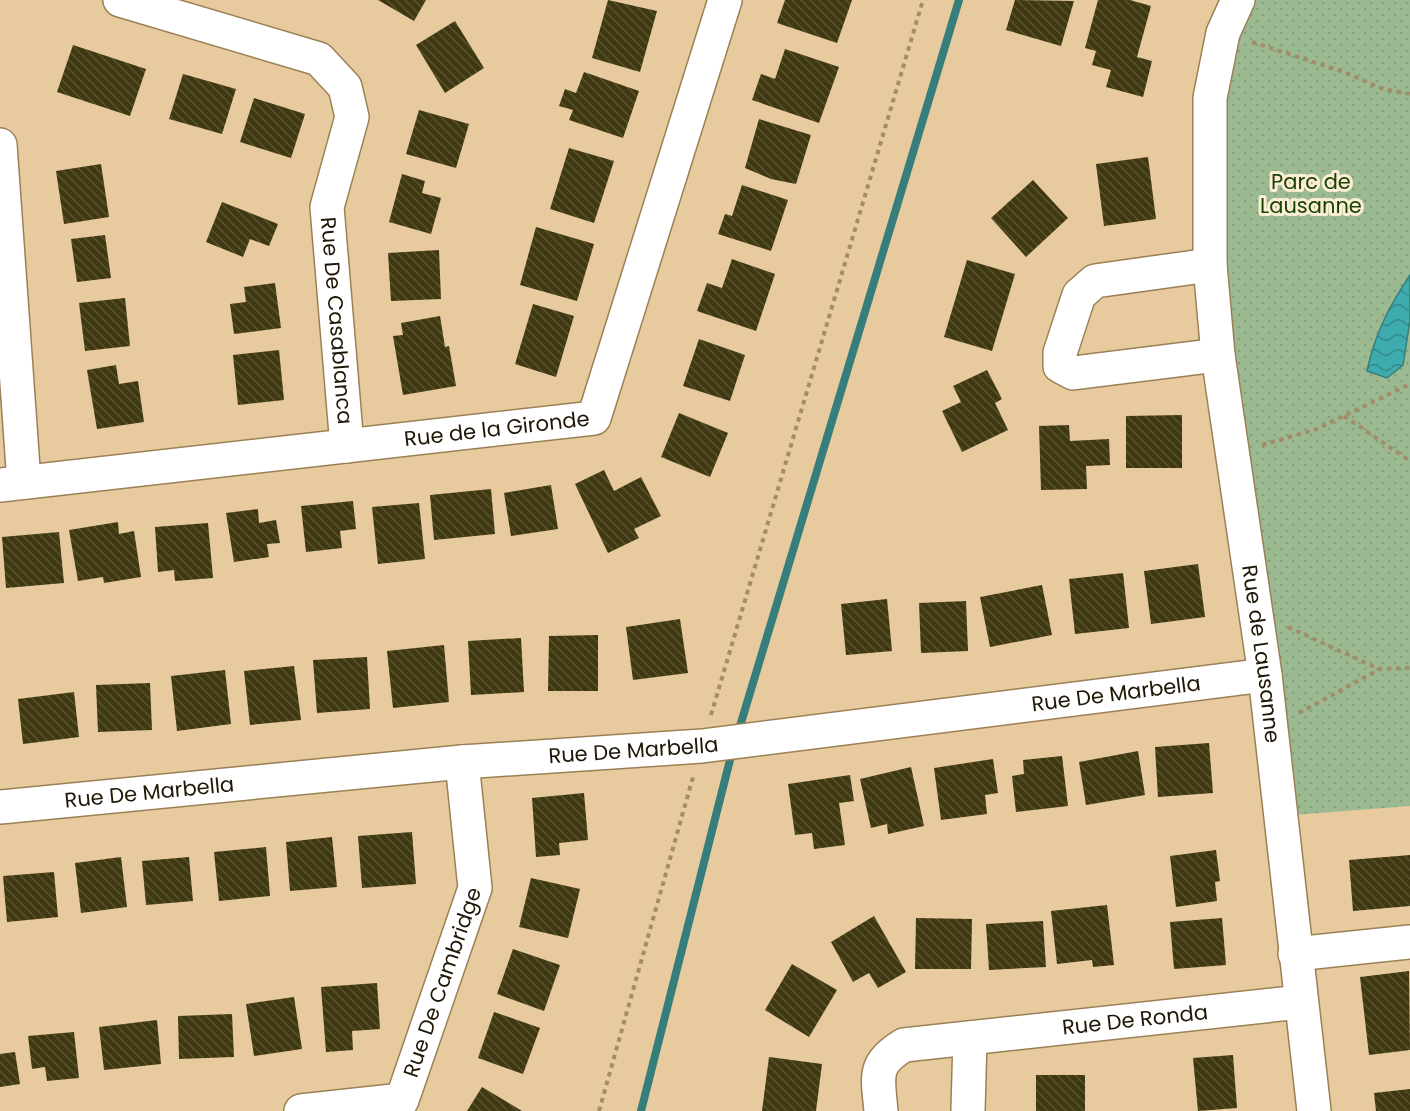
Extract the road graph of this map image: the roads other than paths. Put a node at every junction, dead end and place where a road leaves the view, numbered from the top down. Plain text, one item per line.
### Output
1 (120, 0) edge
2 (725, 0) edge
3 (1238, 0) edge
4 (0, 145) edge
5 (1210, 265) junction
6 (1218, 355) junction
7 (347, 446) junction
8 (12, 484) edge
9 (1265, 675) junction
10 (462, 762) junction
11 (0, 807) edge
12 (1410, 942) edge
13 (1295, 954) junction
14 (1300, 1002) junction
15 (970, 1038) junction
16 (301, 1111) edge
17 (881, 1111) edge
18 (968, 1111) edge
19 (1314, 1111) edge

1 - 7 street, Rue De Casablanca
2 - 7 street, Rue de la Gironde
3 - 5 street, Rue de Lausanne
4 - 8 street
5 - 6 street, Rue de Lausanne
5 - 6 street
6 - 9 street, Rue de Lausanne
7 - 8 street, Rue de la Gironde
9 - 10 street, Rue De Marbella
9 - 13 street, Rue de Lausanne
10 - 11 street, Rue De Marbella
10 - 16 street, Rue De Cambridge
12 - 13 street
13 - 14 street, Rue de Lausanne
14 - 15 street, Rue De Ronda
14 - 19 street, Rue de Lausanne
15 - 17 street, Rue De Ronda
15 - 18 street

